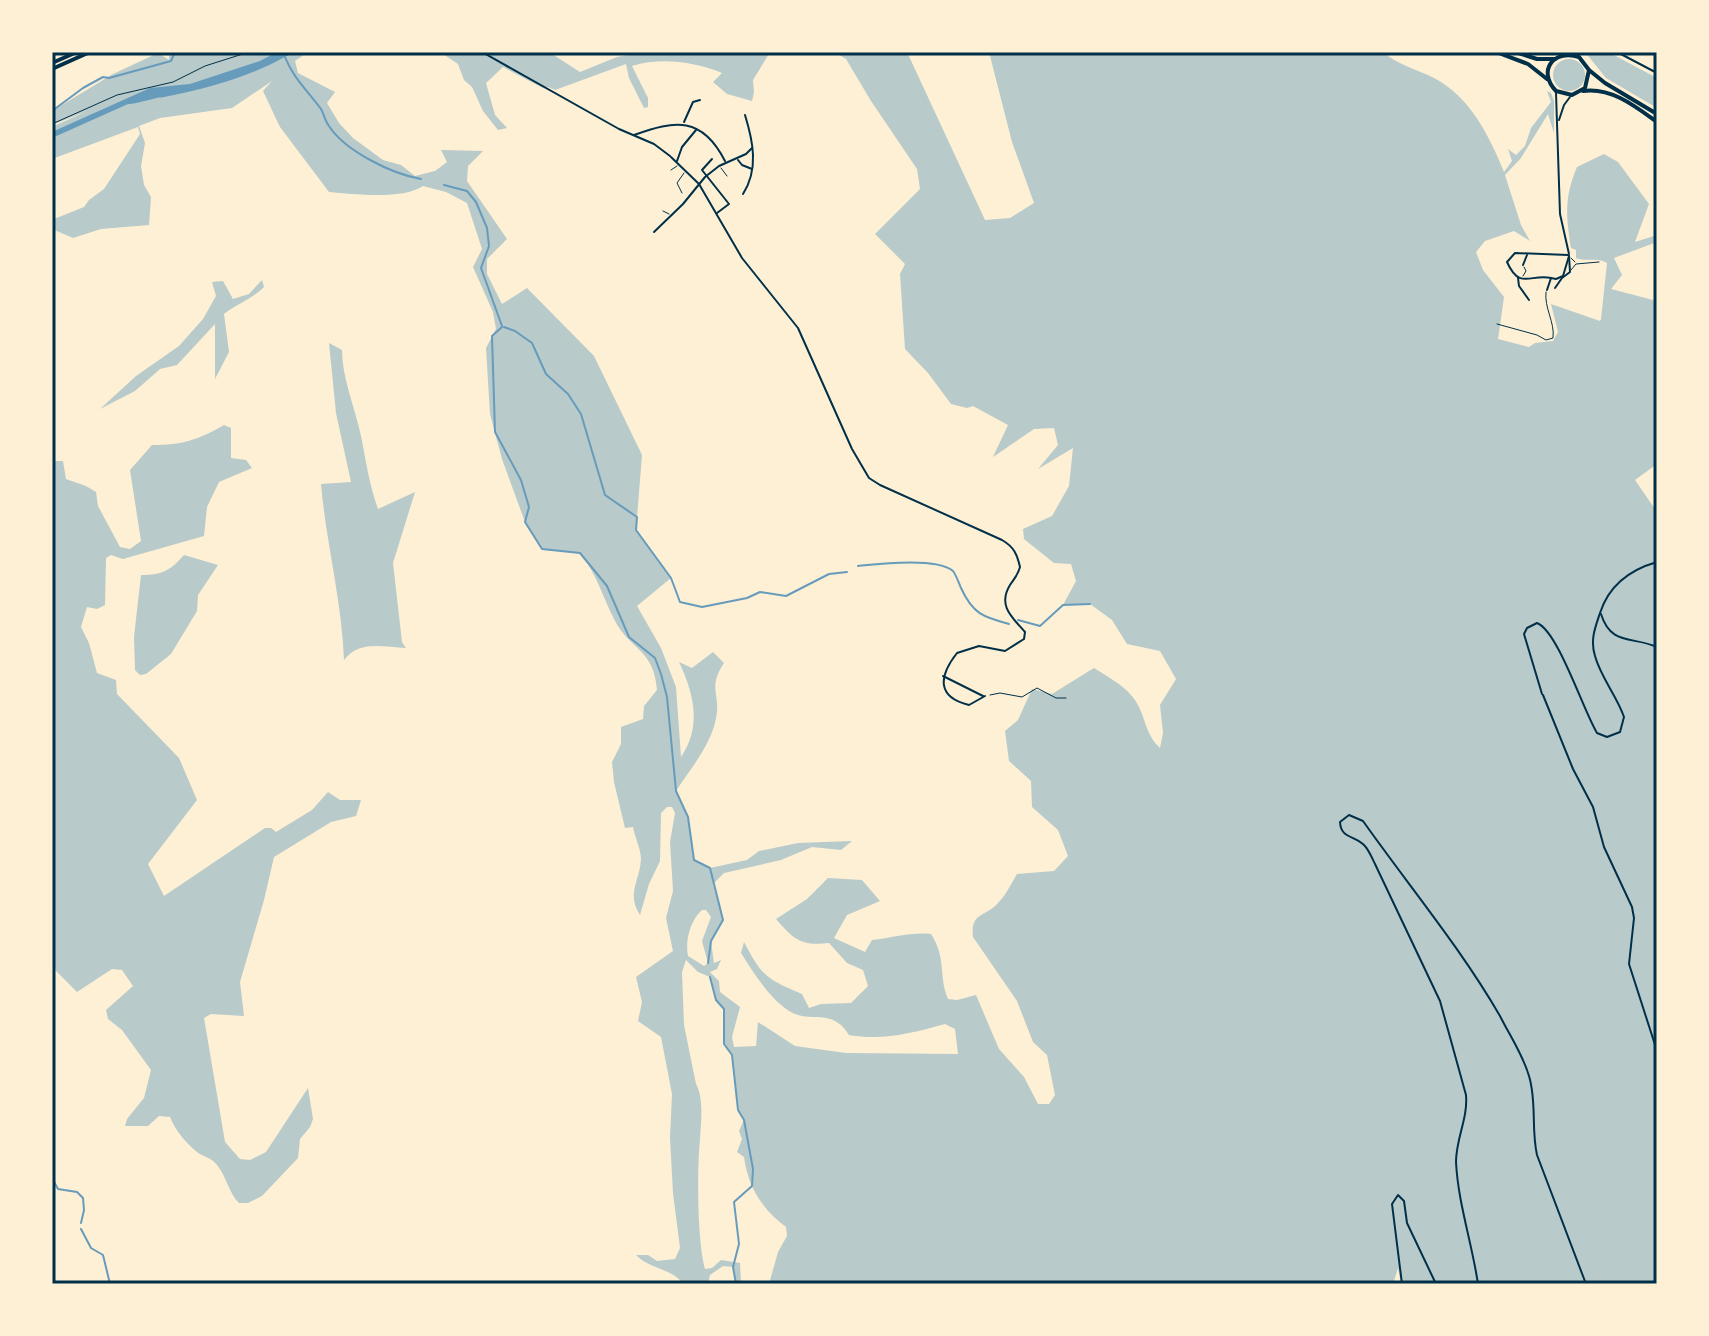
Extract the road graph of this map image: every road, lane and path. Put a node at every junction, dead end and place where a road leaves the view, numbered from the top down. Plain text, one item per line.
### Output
1 (56, 52) edge
2 (77, 52) edge
3 (90, 52) edge
4 (249, 52) edge
5 (482, 52) edge
6 (1496, 52) edge
7 (1515, 52) edge
8 (1617, 52) edge
9 (1563, 53) edge
10 (1578, 54) edge
11 (52, 55) edge
12 (1555, 59) junction
13 (52, 63) edge
14 (52, 69) edge
15 (1589, 70) junction
16 (1657, 73) edge
17 (1548, 80) junction
18 (1556, 91) junction
19 (1580, 92) junction
20 (1572, 95) junction
21 (700, 100) dead end
22 (1657, 114) edge
23 (745, 115) dead end
24 (1657, 122) edge
25 (52, 124) edge
26 (684, 124) junction
27 (1557, 129) junction
28 (697, 130) junction
29 (633, 135) junction
30 (752, 148) junction
31 (738, 157) junction
32 (712, 159) dead end
33 (726, 162) junction
34 (678, 164) junction
35 (719, 166) junction
36 (753, 169) junction
37 (671, 170) dead end
38 (686, 171) junction
39 (727, 176) dead end
40 (705, 177) junction
41 (699, 184) junction
42 (682, 193) dead end
43 (743, 194) dead end
44 (663, 211) dead end
45 (716, 213) junction
46 (671, 215) junction
47 (654, 232) dead end
48 (1527, 254) junction
49 (1570, 256) junction
50 (1599, 262) dead end
51 (1576, 264) junction
52 (1523, 265) joint
53 (1571, 270) junction
54 (1518, 276) junction
55 (1551, 278) junction
56 (1562, 278) junction
57 (1522, 279) junction
58 (1555, 288) dead end
59 (1547, 290) joint
60 (1529, 300) dead end
61 (1497, 324) dead end
62 (1657, 562) edge
63 (1600, 613) junction
64 (1657, 647) edge
65 (942, 676) junction
66 (985, 696) junction
67 (1066, 698) dead end
68 (1657, 1051) edge
69 (1402, 1284) edge
70 (1436, 1284) edge
71 (1478, 1284) edge
72 (1586, 1284) edge

1 - 11 street
2 - 13 highway
3 - 14 highway
4 - 25 path
5 - 29 street
6 - 17 highway
7 - 12 highway
8 - 16 street
9 - 10 highway
9 - 12 highway
10 - 15 highway
12 - 17 highway
15 - 19 highway
15 - 22 highway
17 - 18 highway
18 - 20 highway
18 - 27 street
19 - 20 highway
19 - 24 highway
20 - 27 street
21 - 26 street
23 - 30 street
26 - 28 street
26 - 29 street
27 - 49 street
28 - 33 street
28 - 34 street
29 - 34 street
30 - 31 street
30 - 36 street
31 - 33 street
31 - 36 street
32 - 40 street
33 - 35 street
34 - 37 street
34 - 38 street
35 - 39 street
35 - 40 street
36 - 43 street
38 - 41 street
38 - 42 street
40 - 41 street
40 - 45 street
41 - 45 street
41 - 46 street
44 - 46 street
45 - 65 street
46 - 47 street
48 - 49 street
48 - 52 street
48 - 54 street
49 - 51 street
49 - 53 street
49 - 56 street
50 - 51 street
51 - 53 street
52 - 57 street
53 - 56 street
54 - 57 street
54 - 60 street
55 - 56 street
55 - 57 street
55 - 59 street
56 - 58 street
59 - 61 street
62 - 63 street
63 - 64 street
63 - 68 street
65 - 66 street
65 - 66 street
66 - 67 path
69 - 70 street
71 - 72 street

